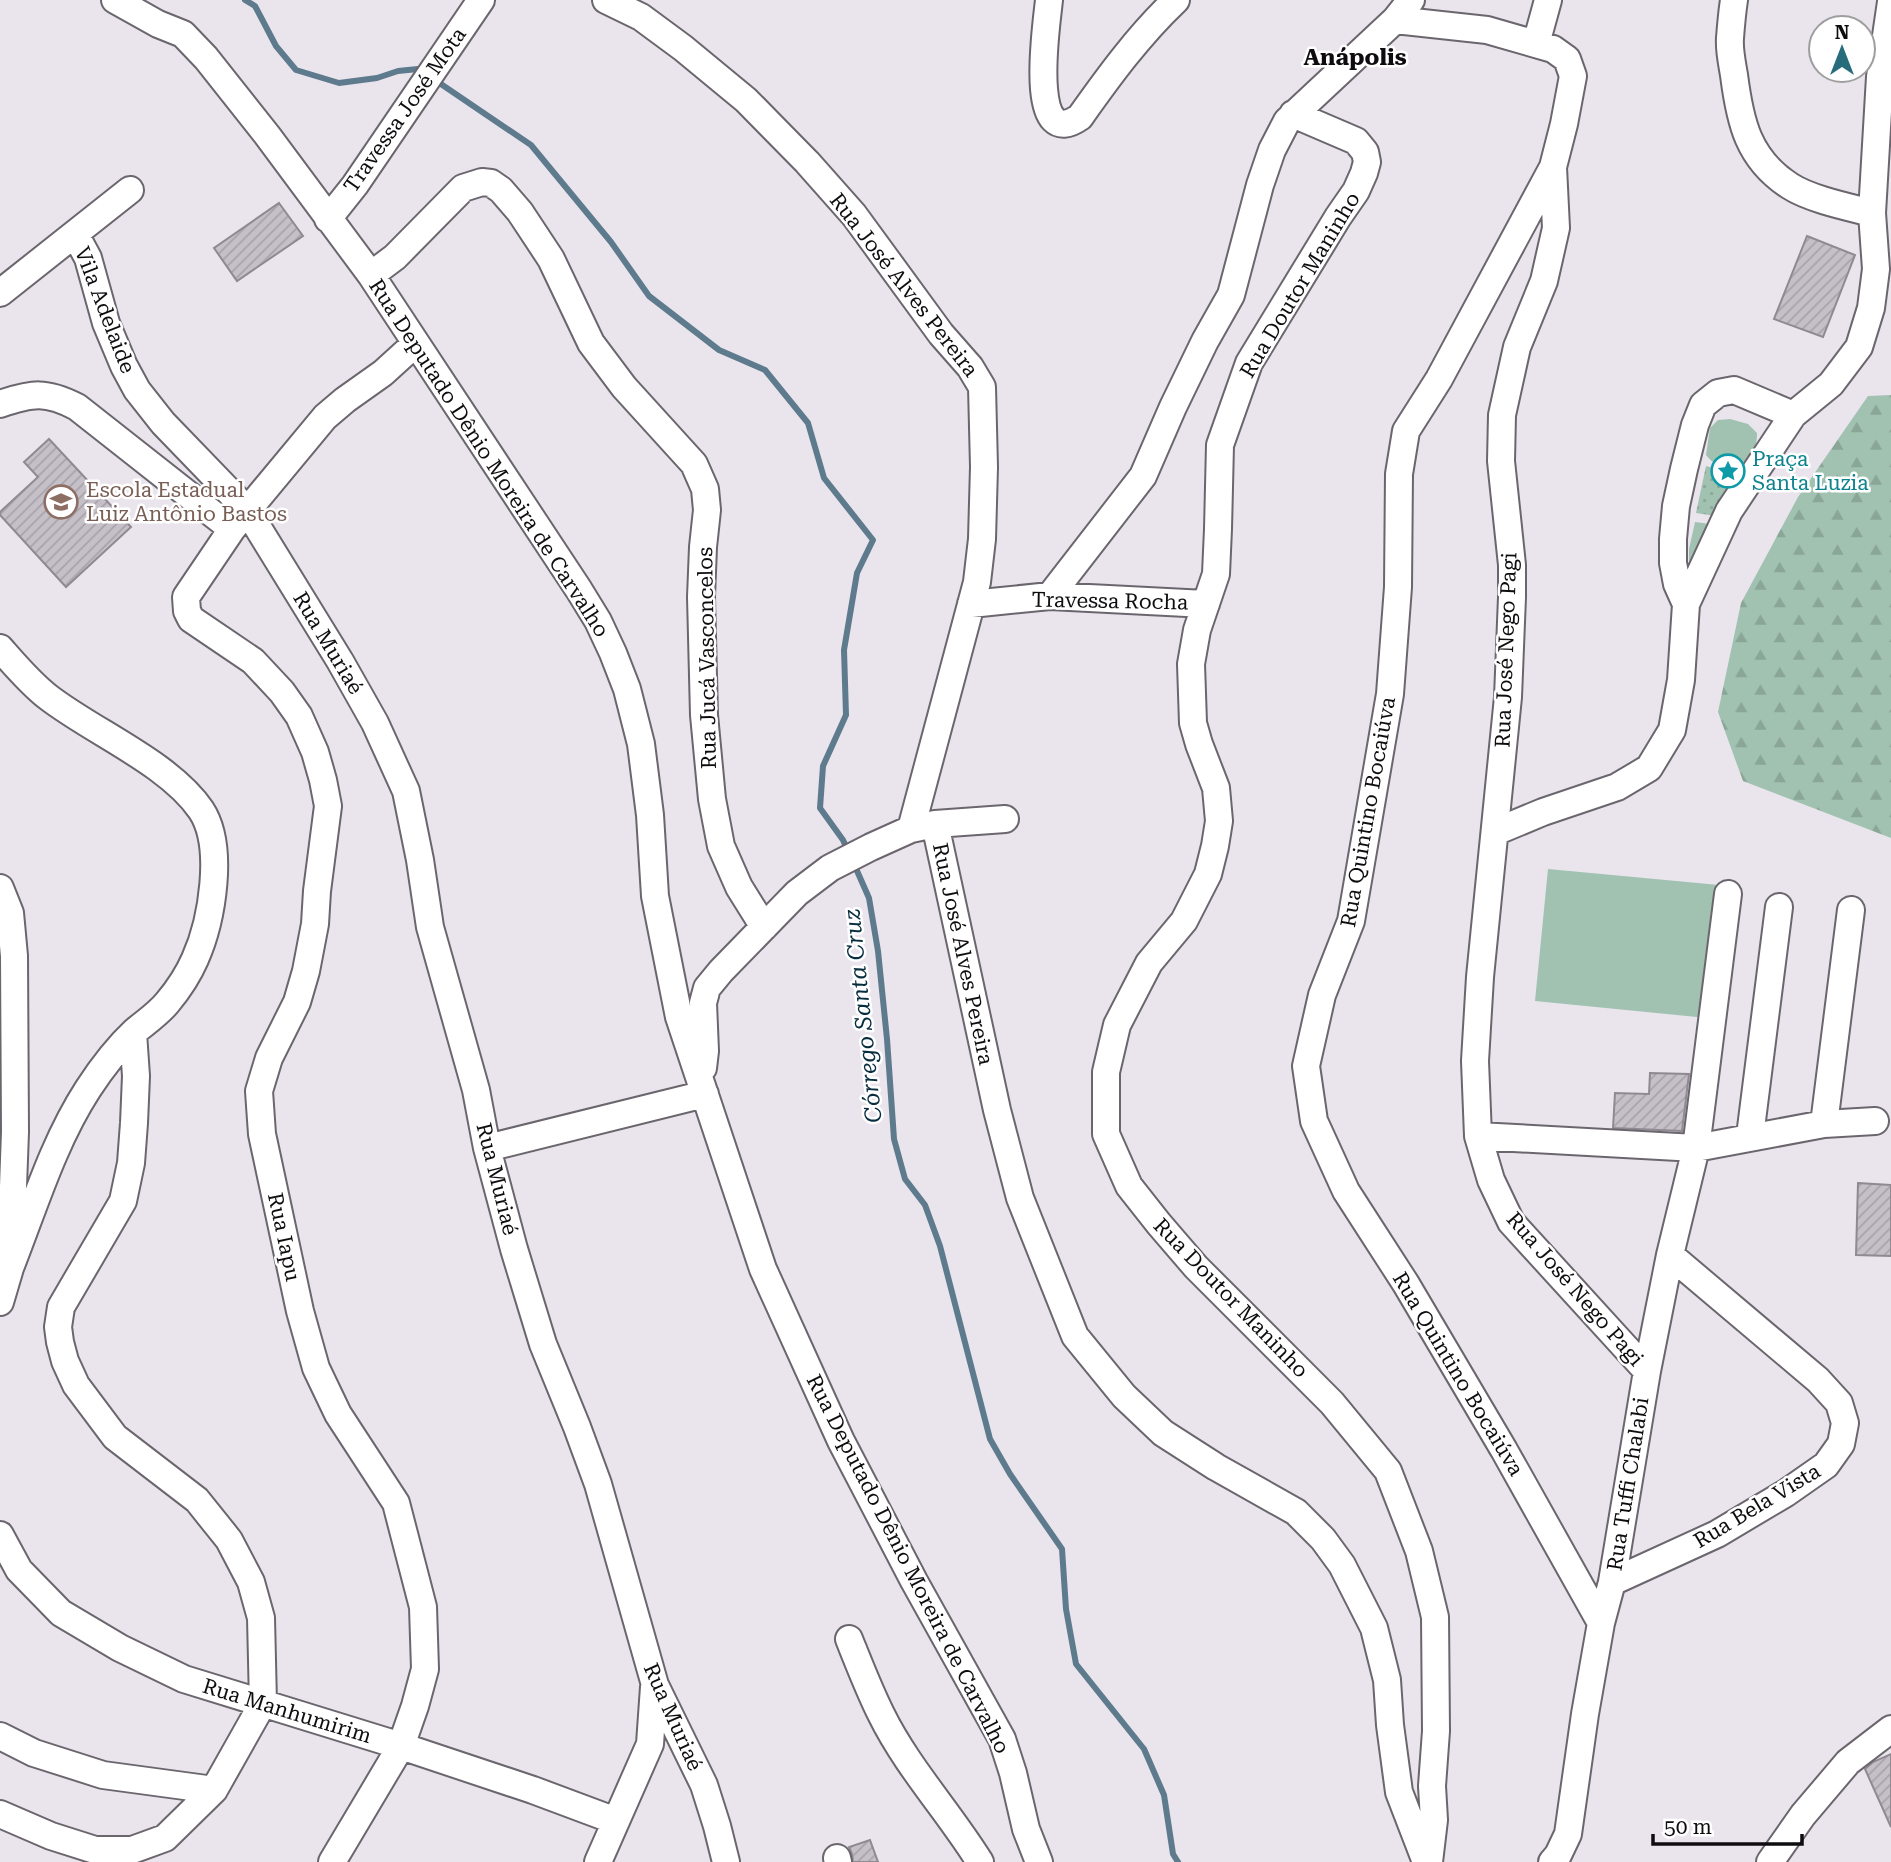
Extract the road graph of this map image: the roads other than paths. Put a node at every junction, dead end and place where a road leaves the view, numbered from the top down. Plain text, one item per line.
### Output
1 (115, 0) edge
2 (154, 0) edge
3 (481, 0) edge
4 (606, 0) edge
5 (1049, 0) edge
6 (1176, 0) edge
7 (1548, 0) edge
8 (1734, 0) edge
9 (1891, 2) edge
10 (1403, 10) edge
11 (183, 34) junction
12 (1536, 44) junction
13 (1293, 114) junction
14 (1553, 167) junction
15 (130, 190) dead end
16 (1872, 213) junction
17 (328, 219) junction
18 (75, 234) junction
19 (371, 275) junction
20 (0, 292) edge
21 (416, 343) junction
22 (0, 404) edge
23 (1793, 415) junction
24 (240, 519) junction
25 (1050, 596) junction
26 (971, 604) junction
27 (1206, 604) junction
28 (1686, 604) junction
29 (0, 648) edge
30 (1005, 819) dead end
31 (923, 826) junction
32 (1495, 832) junction
33 (0, 888) edge
34 (1728, 894) dead end
35 (1779, 907) dead end
36 (1851, 910) dead end
37 (764, 927) junction
38 (133, 1033) junction
39 (703, 1089) junction
40 (1875, 1121) dead end
41 (1824, 1124) junction
42 (1478, 1136) junction
43 (1750, 1136) junction
44 (487, 1148) junction
45 (1696, 1148) junction
46 (1670, 1255) junction
47 (10, 1268) junction
48 (0, 1302) edge
49 (1647, 1371) junction
50 (0, 1535) edge
51 (1612, 1582) junction
52 (1601, 1623) junction
53 (849, 1639) dead end
54 (654, 1685) junction
55 (263, 1703) junction
56 (1891, 1729) edge
57 (0, 1736) edge
58 (401, 1746) junction
59 (214, 1790) junction
60 (0, 1815) edge
61 (616, 1821) junction
62 (1026, 1829) junction
63 (332, 1862) edge
64 (598, 1862) edge
65 (726, 1862) edge
66 (980, 1862) edge
67 (1023, 1862) edge
68 (1039, 1862) edge
69 (1428, 1862) edge
70 (1552, 1862) edge
71 (1770, 1862) edge

1 - 11 street, Rua Deputado Dênio Moreira de Carvalho
2 - 11 street
3 - 17 street, Travessa José Mota
4 - 26 street, Rua José Alves Pereira
5 - 6 street
7 - 12 street
8 - 16 street
9 - 16 street
10 - 12 street, Rua José Nego Pagi
10 - 13 street
11 - 17 street, Rua Deputado Dênio Moreira de Carvalho
12 - 14 street, Rua José Nego Pagi
13 - 25 street
13 - 27 street, Rua Doutor Maninho
14 - 32 street, Rua José Nego Pagi
14 - 52 street, Rua Quintino Bocaiúva
15 - 18 street
16 - 23 street
17 - 19 street, Rua Deputado Dênio Moreira de Carvalho
18 - 20 street
18 - 24 street, Vila Adelaide
19 - 21 street, Rua Deputado Dênio Moreira de Carvalho
19 - 37 street, Rua Jucá Vasconcelos
21 - 24 street
21 - 39 street, Rua Deputado Dênio Moreira de Carvalho
22 - 24 street
23 - 28 street
23 - 28 street
24 - 44 street, Rua Muriaé
24 - 58 street, Rua Iapu
25 - 26 street, Travessa Rocha
25 - 27 street, Travessa Rocha
26 - 31 street, Rua José Alves Pereira
27 - 69 street, Rua Doutor Maninho
28 - 32 street
29 - 38 street
30 - 31 street
31 - 37 street
31 - 69 street, Rua José Alves Pereira
32 - 42 street, Rua José Nego Pagi
33 - 47 street
34 - 45 street, Rua Tuffi Chalabi
35 - 43 street
36 - 41 street
37 - 39 street
38 - 47 street
38 - 55 street
39 - 44 street
39 - 62 street, Rua Deputado Dênio Moreira de Carvalho
40 - 41 street
41 - 43 street
42 - 45 street
42 - 49 street, Rua José Nego Pagi
43 - 45 street
44 - 54 street, Rua Muriaé
45 - 46 street, Rua Tuffi Chalabi
46 - 49 street, Rua Tuffi Chalabi
46 - 51 street, Rua Bela Vista
47 - 48 street
49 - 51 street, Rua Tuffi Chalabi
50 - 55 street, Rua Manhumirim
51 - 52 street, Rua Tuffi Chalabi
52 - 70 street, Rua Tuffi Chalabi
53 - 66 street
54 - 61 street
54 - 65 street, Rua Muriaé
55 - 58 street, Rua Manhumirim
55 - 59 street
56 - 71 street
57 - 59 street
58 - 61 street, Rua Manhumirim
58 - 63 street, Rua Iapu
59 - 60 street
61 - 64 street
62 - 67 street
62 - 68 street, Rua Deputado Dênio Moreira de Carvalho

